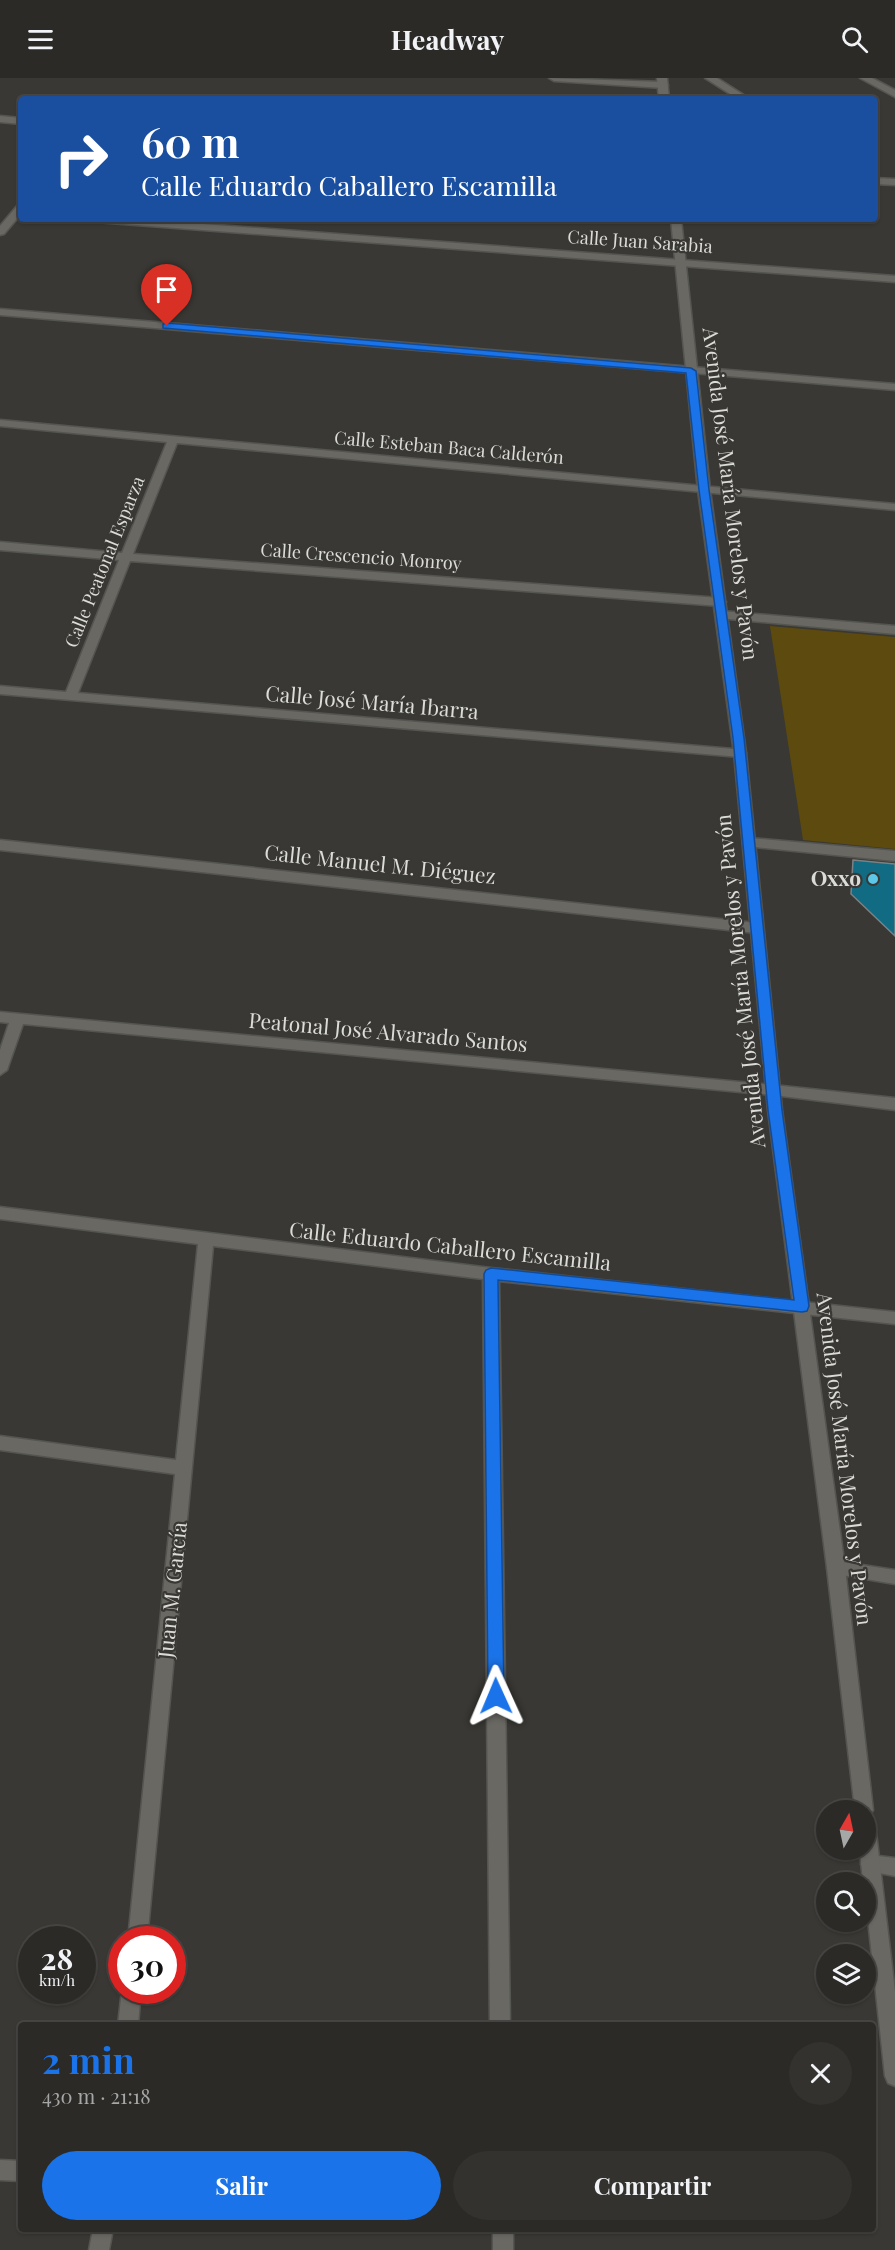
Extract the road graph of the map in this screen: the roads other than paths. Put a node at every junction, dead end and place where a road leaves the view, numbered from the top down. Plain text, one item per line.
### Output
1 (554, 78) edge
2 (710, 78) edge
3 (866, 78) edge
4 (662, 82) edge
5 (895, 94) edge
6 (740, 96) edge
7 (0, 120) edge
8 (18, 121) edge
9 (18, 213) edge
10 (138, 222) edge
11 (676, 222) edge
12 (0, 232) edge
13 (681, 261) junction
14 (895, 279) edge
15 (0, 312) edge
16 (691, 371) junction
17 (895, 387) edge
18 (0, 423) edge
19 (173, 440) junction
20 (704, 490) junction
21 (895, 507) edge
22 (0, 546) edge
23 (126, 557) junction
24 (721, 608) junction
25 (895, 630) edge
26 (0, 690) edge
27 (70, 697) junction
28 (740, 753) junction
29 (750, 843) junction
30 (0, 844) edge
31 (895, 856) edge
32 (756, 928) junction
33 (0, 1017) edge
34 (18, 1019) junction
35 (0, 1070) edge
36 (773, 1090) junction
37 (895, 1104) edge
38 (0, 1213) edge
39 (206, 1240) junction
40 (491, 1274) junction
41 (802, 1306) junction
42 (895, 1318) edge
43 (0, 1443) edge
44 (185, 1468) junction
45 (836, 1568) junction
46 (895, 1577) edge
47 (863, 1800) edge
48 (870, 1860) edge
49 (870, 1864) junction
50 (895, 1867) edge
51 (138, 1926) edge
52 (130, 2004) edge
53 (128, 2022) edge
54 (500, 2022) edge
55 (895, 2076) edge
56 (0, 2170) edge
57 (18, 2170) edge
58 (102, 2232) edge
59 (503, 2232) edge
60 (99, 2250) edge
61 (503, 2250) edge

1 - 4 street
2 - 6 street
3 - 5 street
7 - 8 street
9 - 12 street
10 - 13 street, Calle Juan Sarabia
11 - 13 street, Avenida José María Morelos y Pavón
13 - 14 street, Calle Juan Sarabia
13 - 16 street, Avenida José María Morelos y Pavón
15 - 16 street
16 - 17 street
16 - 20 street, Avenida José María Morelos y Pavón
18 - 19 street, Calle Esteban Baca Calderón
19 - 20 street, Calle Esteban Baca Calderón
19 - 23 street, Calle Peatonal Esparza
20 - 21 street, Calle Esteban Baca Calderón
20 - 24 street, Avenida José María Morelos y Pavón
22 - 23 street, Calle Crescencio Monroy
23 - 24 street, Calle Crescencio Monroy
23 - 27 street, Calle Peatonal Esparza
24 - 25 street, Calle Crescencio Monroy
24 - 28 street, Avenida José María Morelos y Pavón
26 - 27 street, Calle José María Ibarra
27 - 28 street, Calle José María Ibarra
28 - 29 street, Avenida José María Morelos y Pavón
29 - 31 street
29 - 32 street, Avenida José María Morelos y Pavón
30 - 32 street, Calle Manuel M. Diéguez
32 - 36 street, Avenida José María Morelos y Pavón
33 - 34 street, Peatonal José Alvarado Santos
34 - 35 street
34 - 36 street, Peatonal José Alvarado Santos
36 - 37 street, Peatonal José Alvarado Santos
36 - 41 street, Avenida José María Morelos y Pavón
38 - 39 street, Calle Eduardo Caballero Escamilla
39 - 40 street, Calle Eduardo Caballero Escamilla
39 - 44 street, Juan M. García
40 - 41 street, Calle Eduardo Caballero Escamilla
40 - 54 street
41 - 42 street, Calle Eduardo Caballero Escamilla
41 - 45 street, Avenida José María Morelos y Pavón
43 - 44 street
44 - 51 street, Juan M. García
45 - 46 street
45 - 47 street, Avenida José María Morelos y Pavón
48 - 49 street
49 - 50 street
49 - 55 street
52 - 53 street
56 - 57 street
58 - 60 street
59 - 61 street

